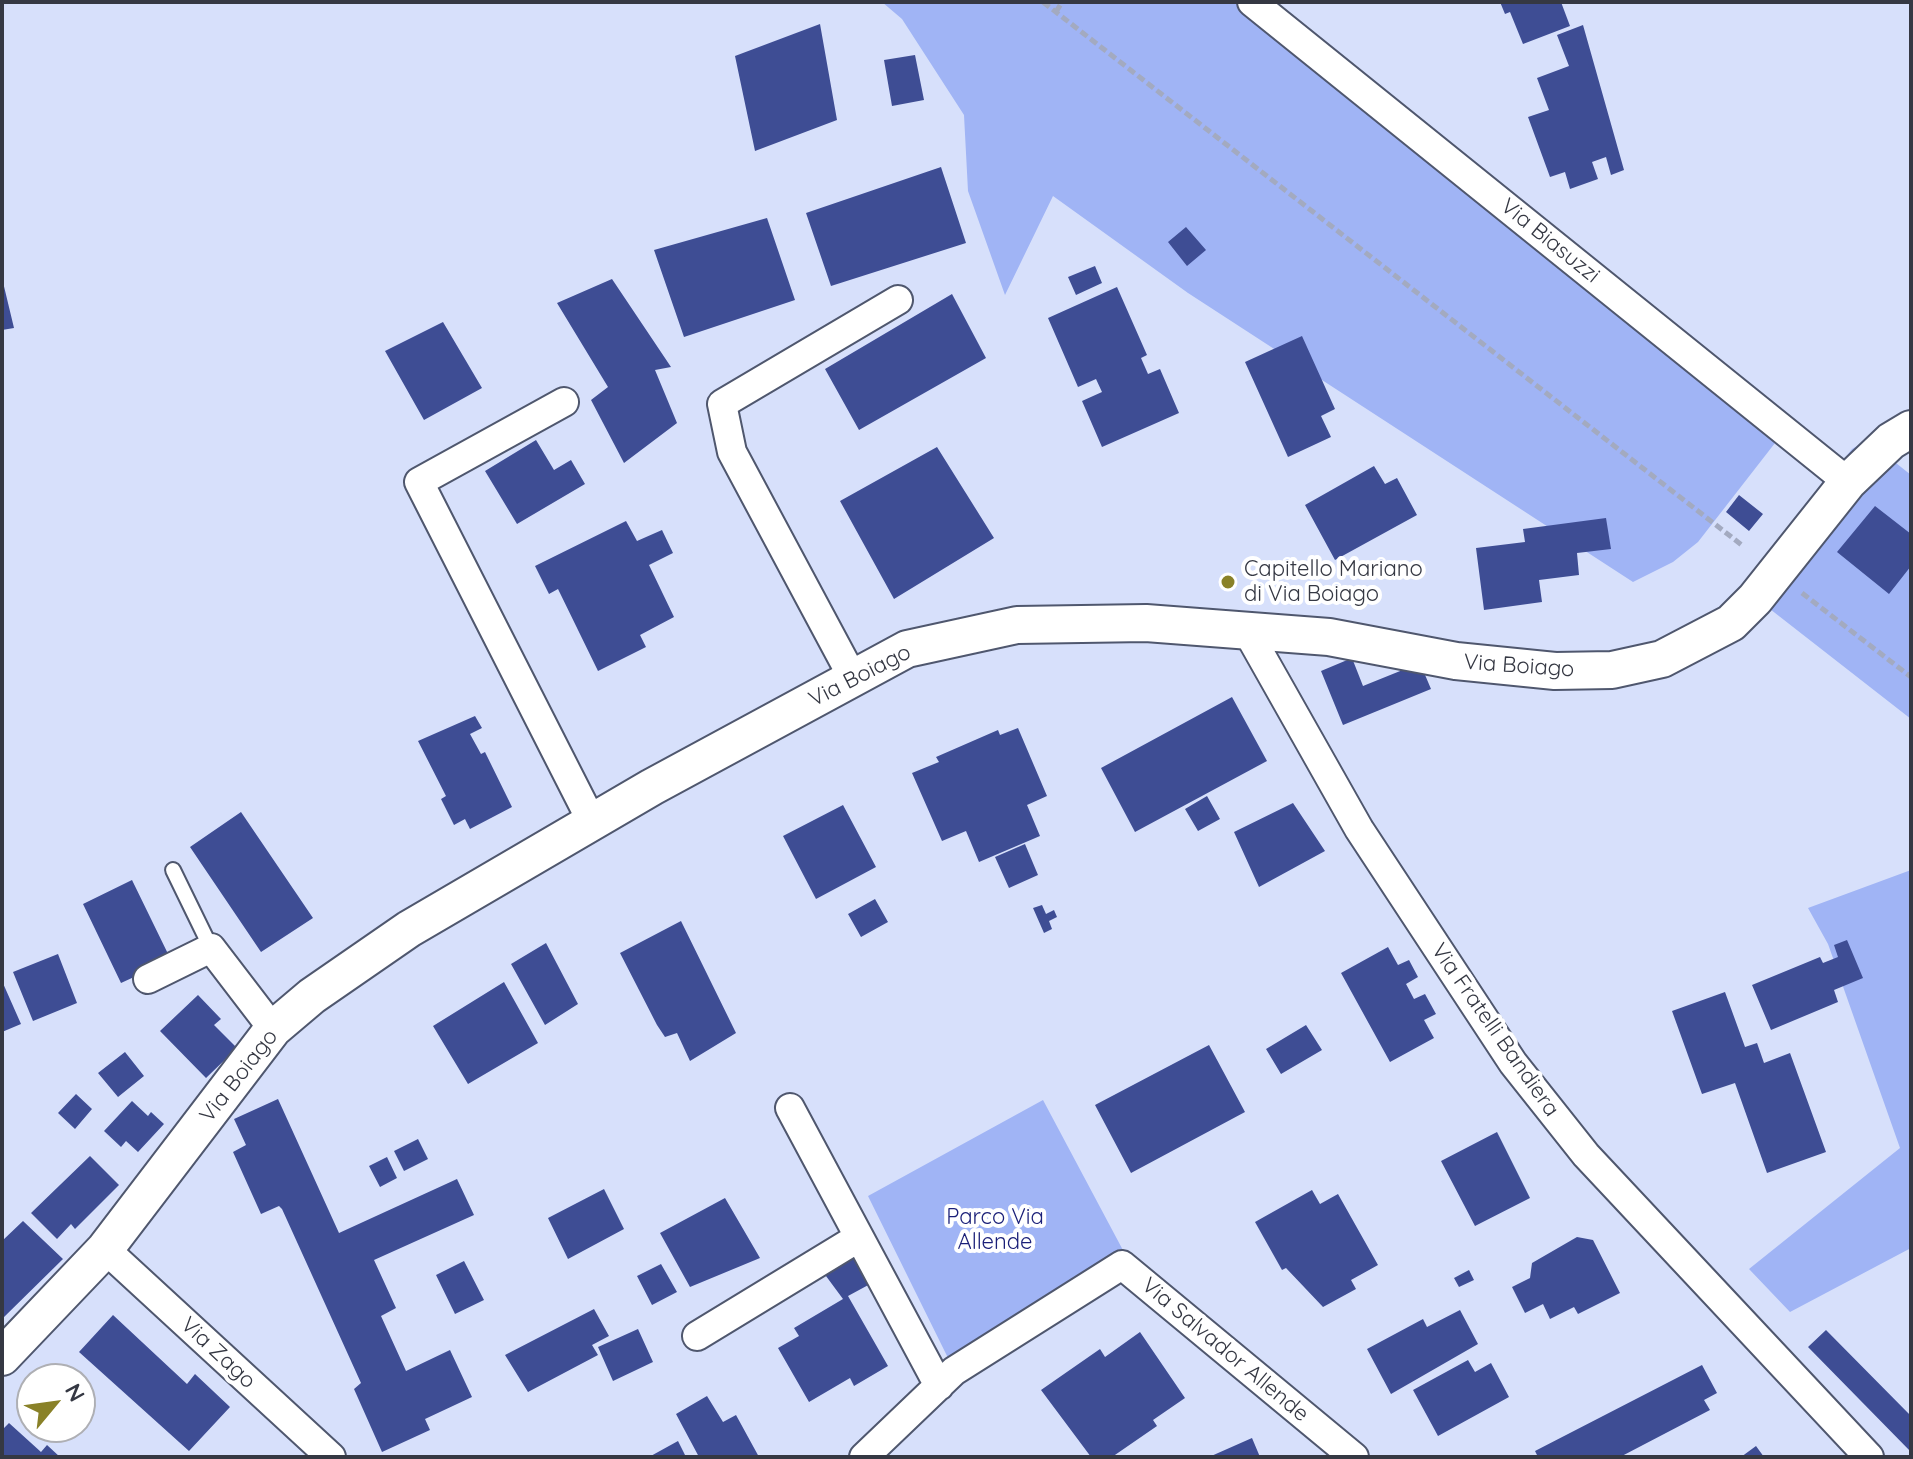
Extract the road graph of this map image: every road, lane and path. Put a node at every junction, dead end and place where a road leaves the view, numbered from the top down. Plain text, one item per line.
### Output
1 (1043, 2) edge
2 (1062, 2) edge
3 (1252, 2) edge
4 (1056, 12) junction
5 (898, 300) dead end
6 (564, 402) dead end
7 (1911, 429) edge
8 (1848, 482) junction
9 (1743, 546) dead end
10 (1795, 587) dead end
11 (1246, 629) junction
12 (1911, 677) edge
13 (853, 678) junction
14 (592, 822) junction
15 (173, 870) dead end
16 (211, 948) junction
17 (148, 979) dead end
18 (273, 1029) junction
19 (790, 1108) dead end
20 (858, 1238) junction
21 (105, 1249) junction
22 (697, 1336) dead end
23 (2, 1357) edge
24 (939, 1386) junction
25 (331, 1457) edge
26 (864, 1457) edge
27 (1354, 1457) edge
28 (1869, 1457) edge

1 - 4 path
2 - 4 path
3 - 8 street, Via Biasuzzi
4 - 9 path
5 - 13 street
6 - 14 street
7 - 8 street, Via Boiago
8 - 11 street, Via Boiago
10 - 12 path
11 - 13 street, Via Boiago
11 - 28 street, Via Fratelli Bandiera
13 - 14 street, Via Boiago
14 - 18 street, Via Boiago
15 - 16 lane
16 - 17 street
16 - 18 street
18 - 21 street, Via Boiago
19 - 20 street
20 - 22 street
20 - 24 street
21 - 23 street, Via Boiago
21 - 25 street, Via Zago
24 - 26 street, Via Salvador Allende
24 - 27 street, Via Salvador Allende

